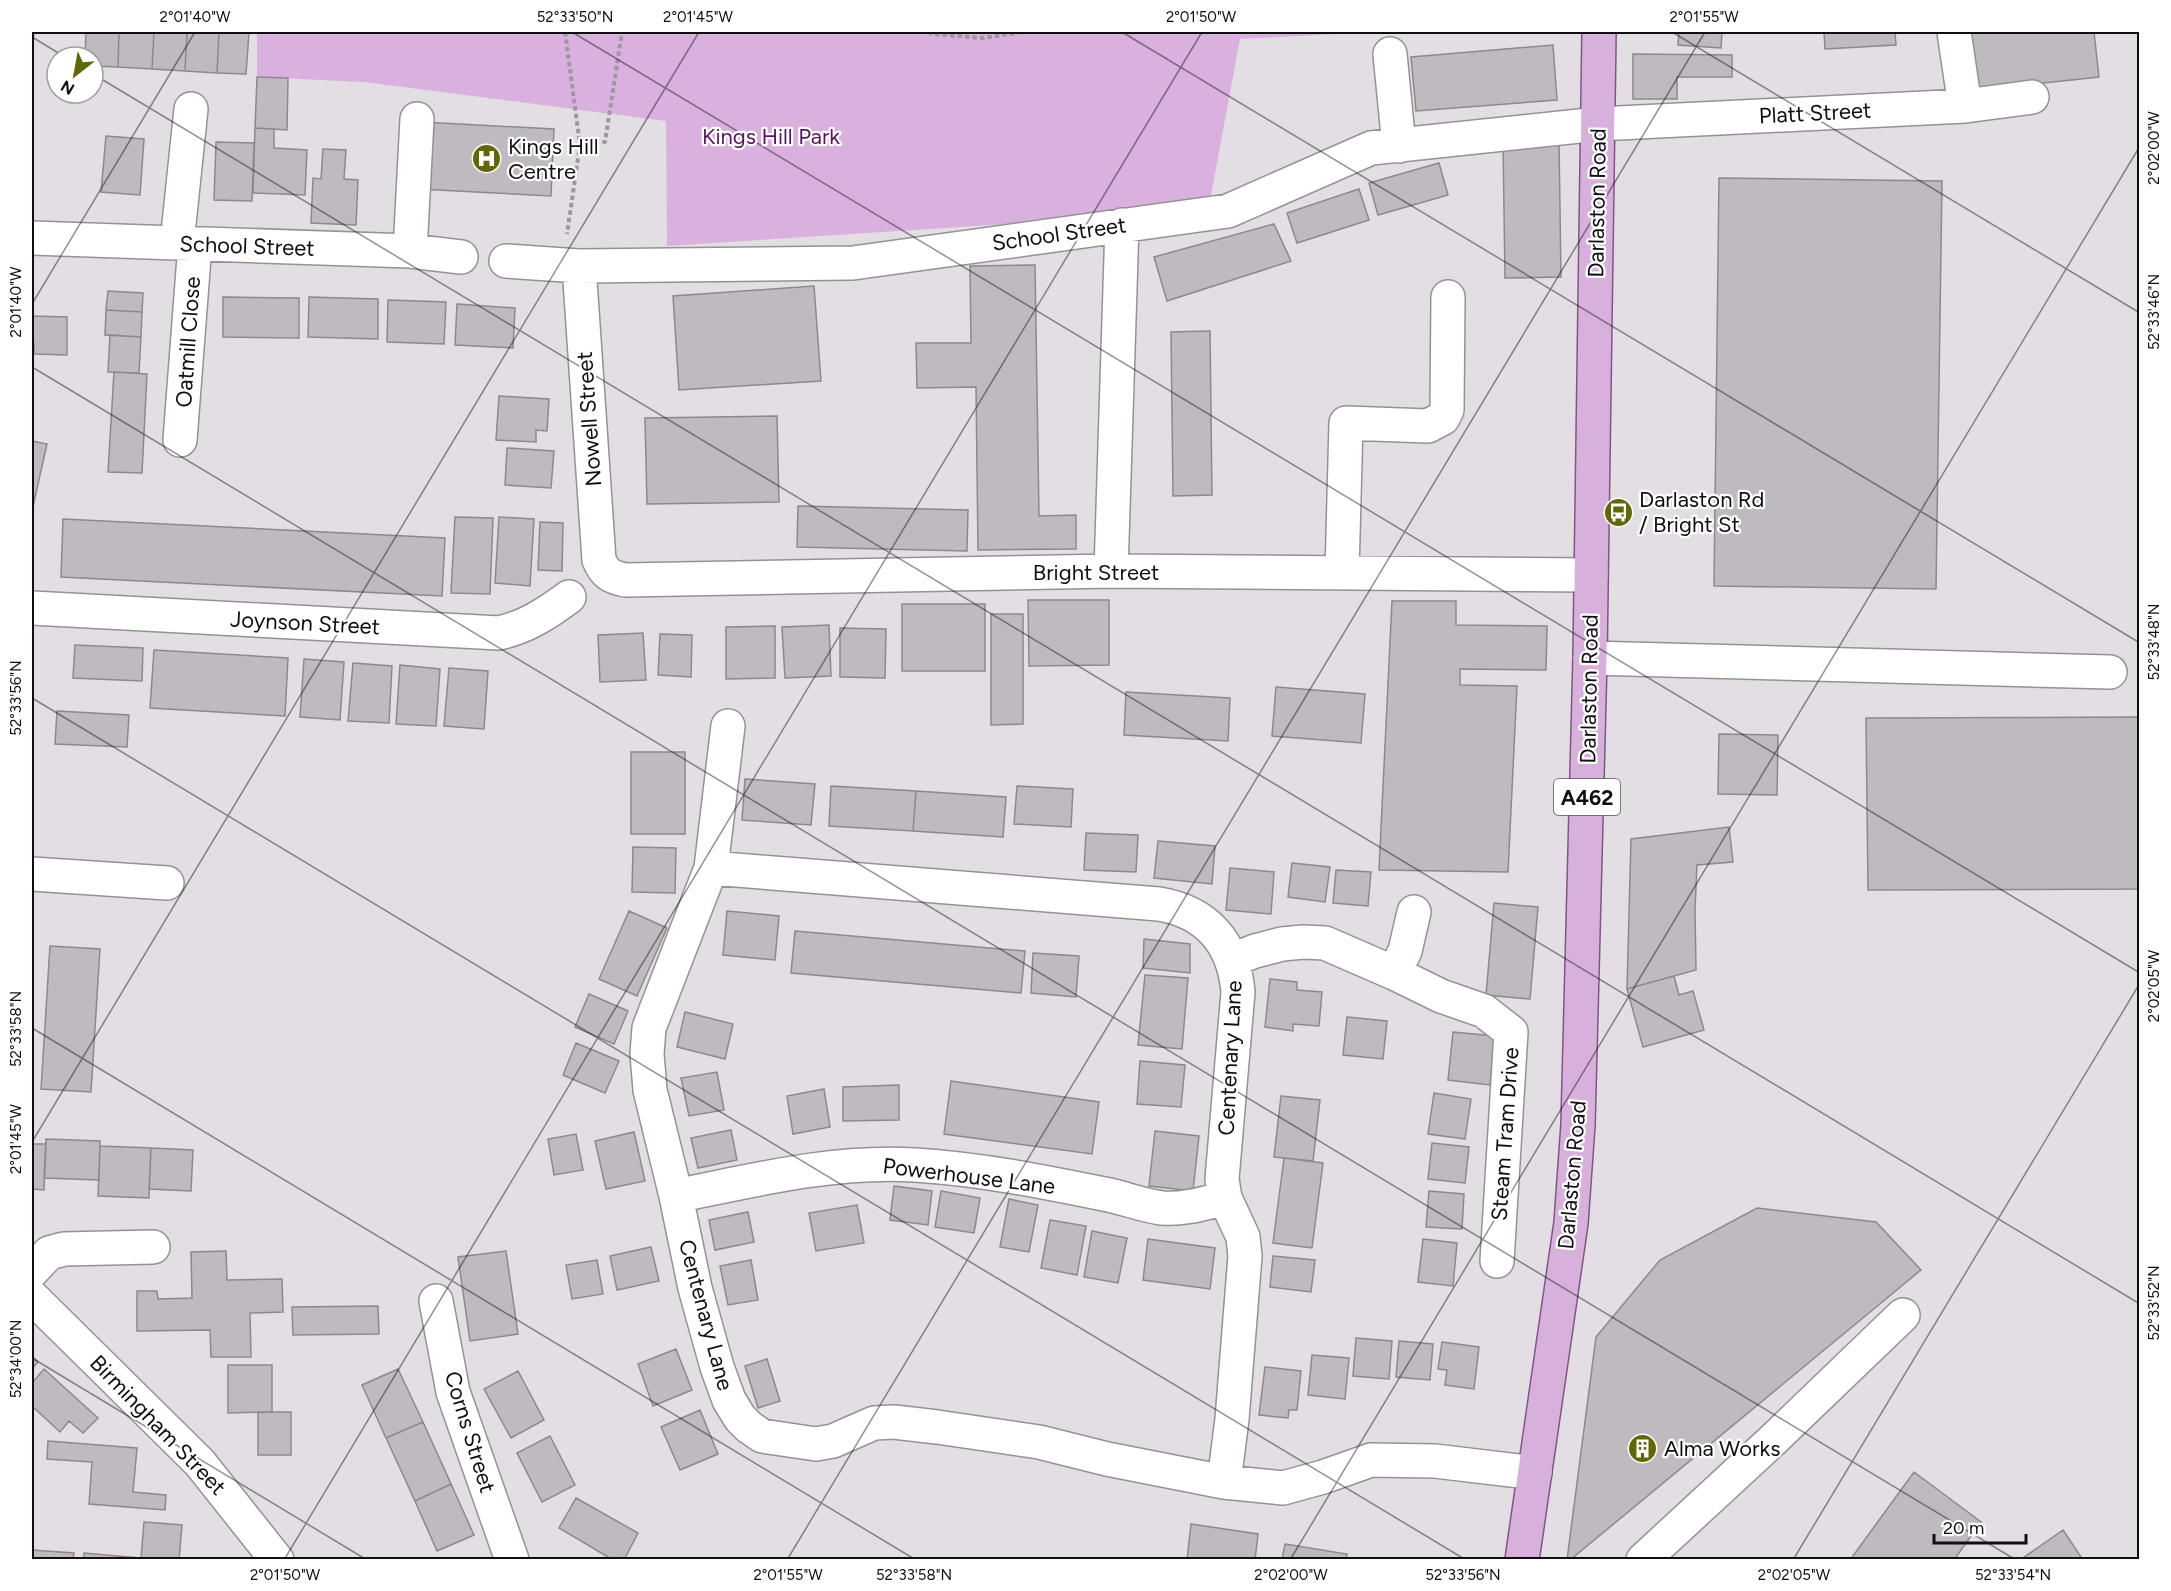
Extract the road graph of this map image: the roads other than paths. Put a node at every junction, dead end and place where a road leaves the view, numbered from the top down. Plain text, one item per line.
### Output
1 (1599, 32) edge
2 (1954, 32) edge
3 (1390, 54) dead end
4 (2032, 97) dead end
5 (1965, 106) junction
6 (191, 109) dead end
7 (417, 119) dead end
8 (1598, 124) junction
9 (1399, 146) junction
10 (1122, 225) junction
11 (32, 238) edge
12 (186, 243) junction
13 (410, 251) junction
14 (461, 257) dead end
15 (506, 261) dead end
16 (570, 265) junction
17 (1448, 297) dead end
18 (180, 440) dead end
19 (1110, 571) junction
20 (604, 572) joint
21 (1342, 573) junction
22 (1591, 575) junction
23 (569, 597) dead end
24 (32, 608) edge
25 (1590, 658) junction
26 (2110, 672) dead end
27 (728, 726) dead end
28 (711, 868) junction
29 (32, 874) edge
30 (167, 883) dead end
31 (1414, 912) dead end
32 (1232, 960) junction
33 (1394, 973) junction
34 (676, 1196) junction
35 (1225, 1198) junction
36 (153, 1247) dead end
37 (1497, 1261) dead end
38 (32, 1271) edge
39 (32, 1297) edge
40 (436, 1301) dead end
41 (1903, 1315) dead end
42 (1535, 1473) junction
43 (1224, 1482) junction
44 (277, 1560) edge
45 (512, 1560) edge
46 (1522, 1560) edge
47 (1642, 1560) edge

1 - 8 main road, Darlaston Road / A462
2 - 5 street
3 - 9 street
4 - 5 street, Platt Street
5 - 8 street, Platt Street
6 - 12 street, Oatmill Close
7 - 13 street
8 - 9 street, School Street
8 - 22 main road, Darlaston Road / A462
9 - 10 street, School Street
10 - 16 street, School Street
10 - 19 street
11 - 12 street, School Street
12 - 13 street, School Street
12 - 18 street, Oatmill Close
13 - 14 street, School Street
15 - 16 street, School Street
16 - 20 street, Nowell Street
17 - 21 street
19 - 20 street, Bright Street
19 - 21 street, Bright Street
21 - 22 street, Bright Street
22 - 25 main road, Darlaston Road / A462
23 - 24 street, Joynson Street
25 - 26 street
25 - 42 main road, Darlaston Road / A462
27 - 28 street, Centenary Lane
28 - 32 street, Centenary Lane
28 - 34 street, Centenary Lane
29 - 30 street
31 - 33 street
32 - 33 street, Steam Tram Drive
32 - 35 street, Centenary Lane
33 - 37 street, Steam Tram Drive
34 - 35 street, Powerhouse Lane
34 - 43 street, Centenary Lane
35 - 43 street, Centenary Lane
36 - 38 street
39 - 44 street, Birmingham Street
40 - 45 street, Corns Street
41 - 47 street
42 - 43 street, Centenary Lane
42 - 46 main road, Darlaston Road / A462

